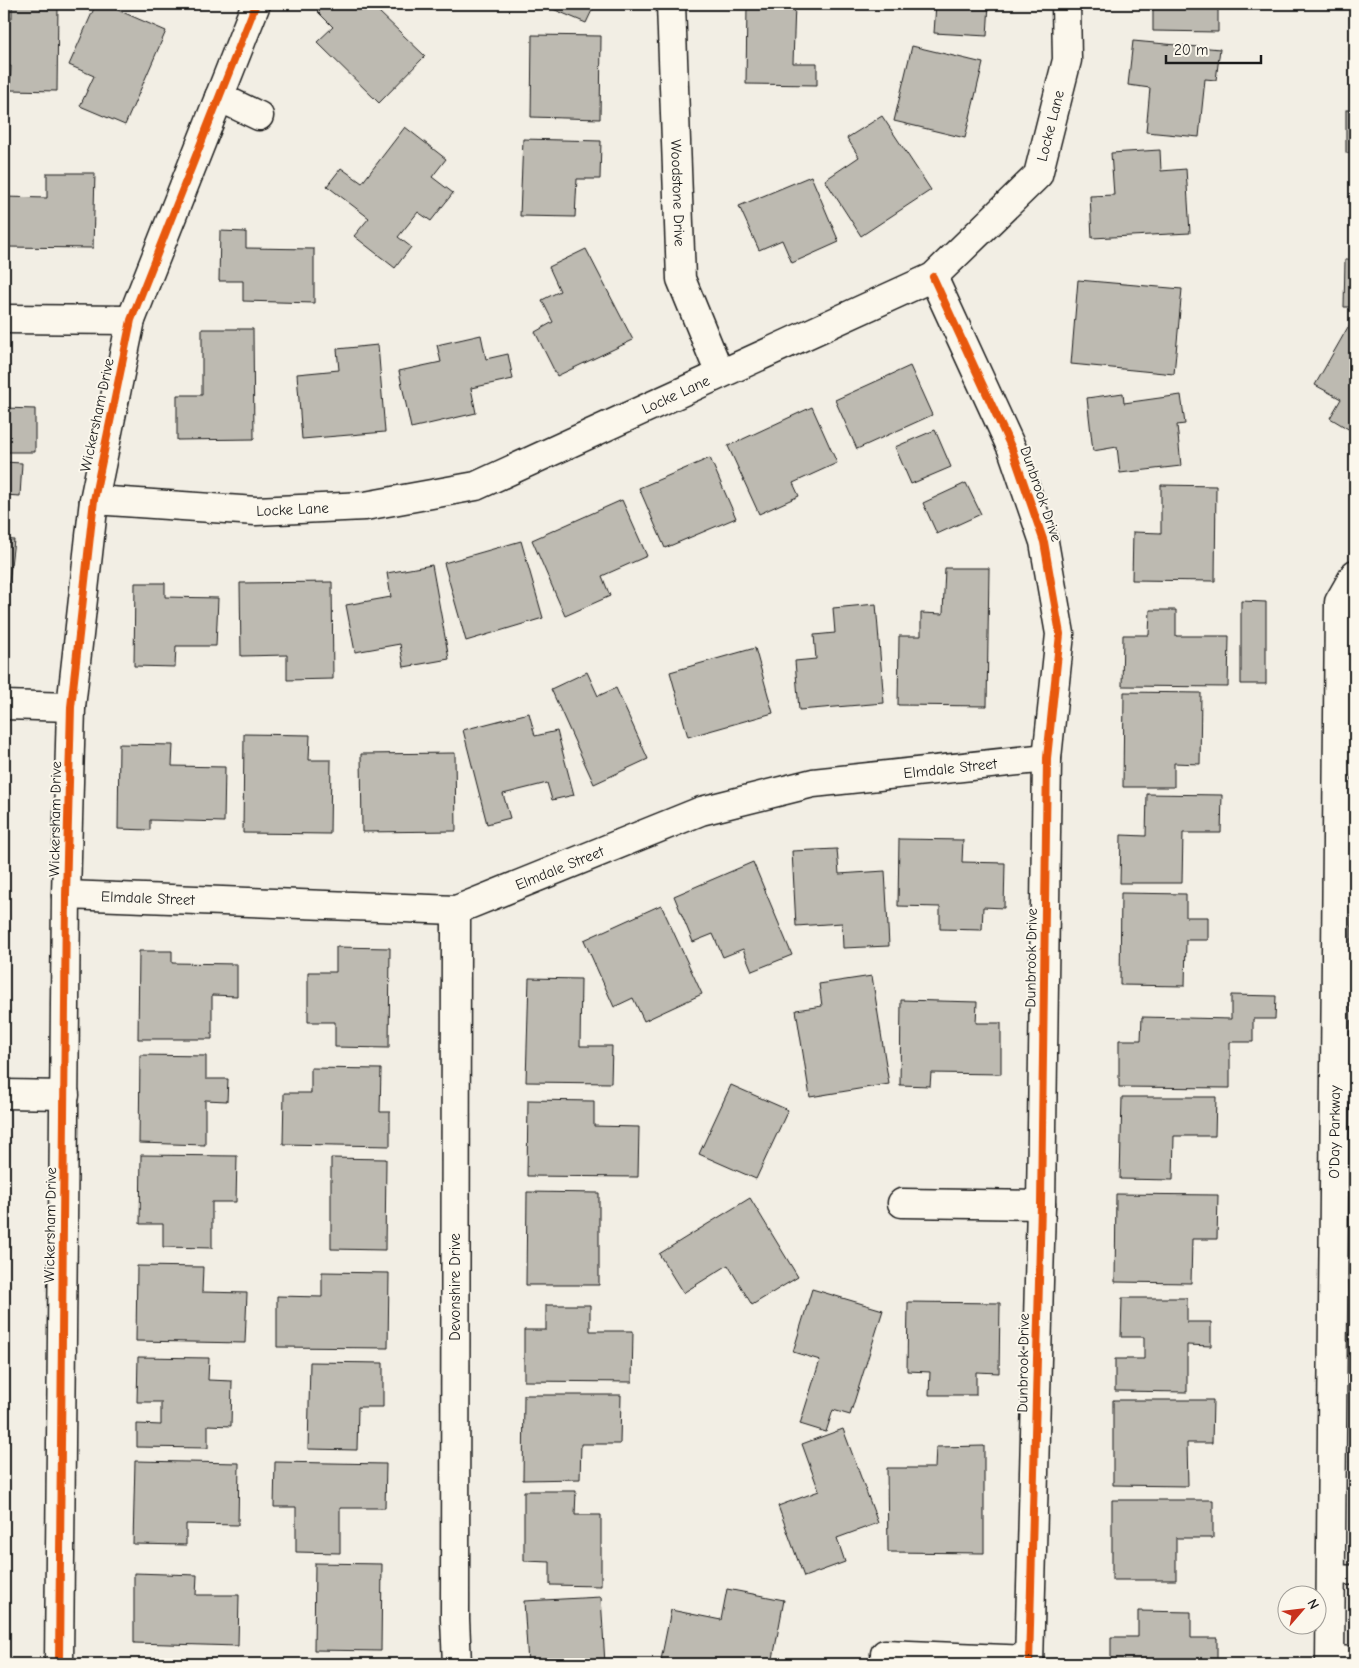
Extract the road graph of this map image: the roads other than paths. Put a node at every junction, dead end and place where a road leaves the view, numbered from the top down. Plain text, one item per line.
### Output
1 (256, 4) edge
2 (671, 4) edge
3 (1066, 4) edge
4 (219, 97) junction
5 (259, 116) dead end
6 (933, 277) junction
7 (4, 319) edge
8 (131, 320) junction
9 (720, 374) junction
10 (94, 500) junction
11 (1355, 574) edge
12 (4, 705) edge
13 (71, 707) junction
14 (1047, 758) junction
15 (66, 895) junction
16 (1346, 904) edge
17 (456, 910) junction
18 (4, 1094) edge
19 (64, 1095) junction
20 (902, 1203) dead end
21 (1041, 1205) junction
22 (1343, 1575) edge
23 (885, 1654) dead end
24 (1339, 1659) edge
25 (1029, 1662) edge
26 (59, 1664) edge
27 (457, 1664) edge

1 - 4 street, Wickersham Drive
2 - 9 street, Woodstone Drive
3 - 6 street, Locke Lane
4 - 5 street
4 - 8 street, Wickersham Drive
6 - 9 street, Locke Lane
6 - 14 street, Dunbrook Drive
7 - 8 street
8 - 10 street, Wickersham Drive
9 - 10 street, Locke Lane
10 - 13 street, Wickersham Drive
11 - 16 street, O'Day Parkway
12 - 13 street
13 - 15 street, Wickersham Drive
14 - 17 street, Elmdale Street
14 - 21 street, Dunbrook Drive
15 - 17 street, Elmdale Street
15 - 19 street, Wickersham Drive
16 - 22 street, O'Day Parkway
17 - 27 street, Devonshire Drive
18 - 19 street
19 - 26 street, Wickersham Drive
20 - 21 street
21 - 25 street, Dunbrook Drive
22 - 24 street, O'Day Parkway
23 - 25 street

